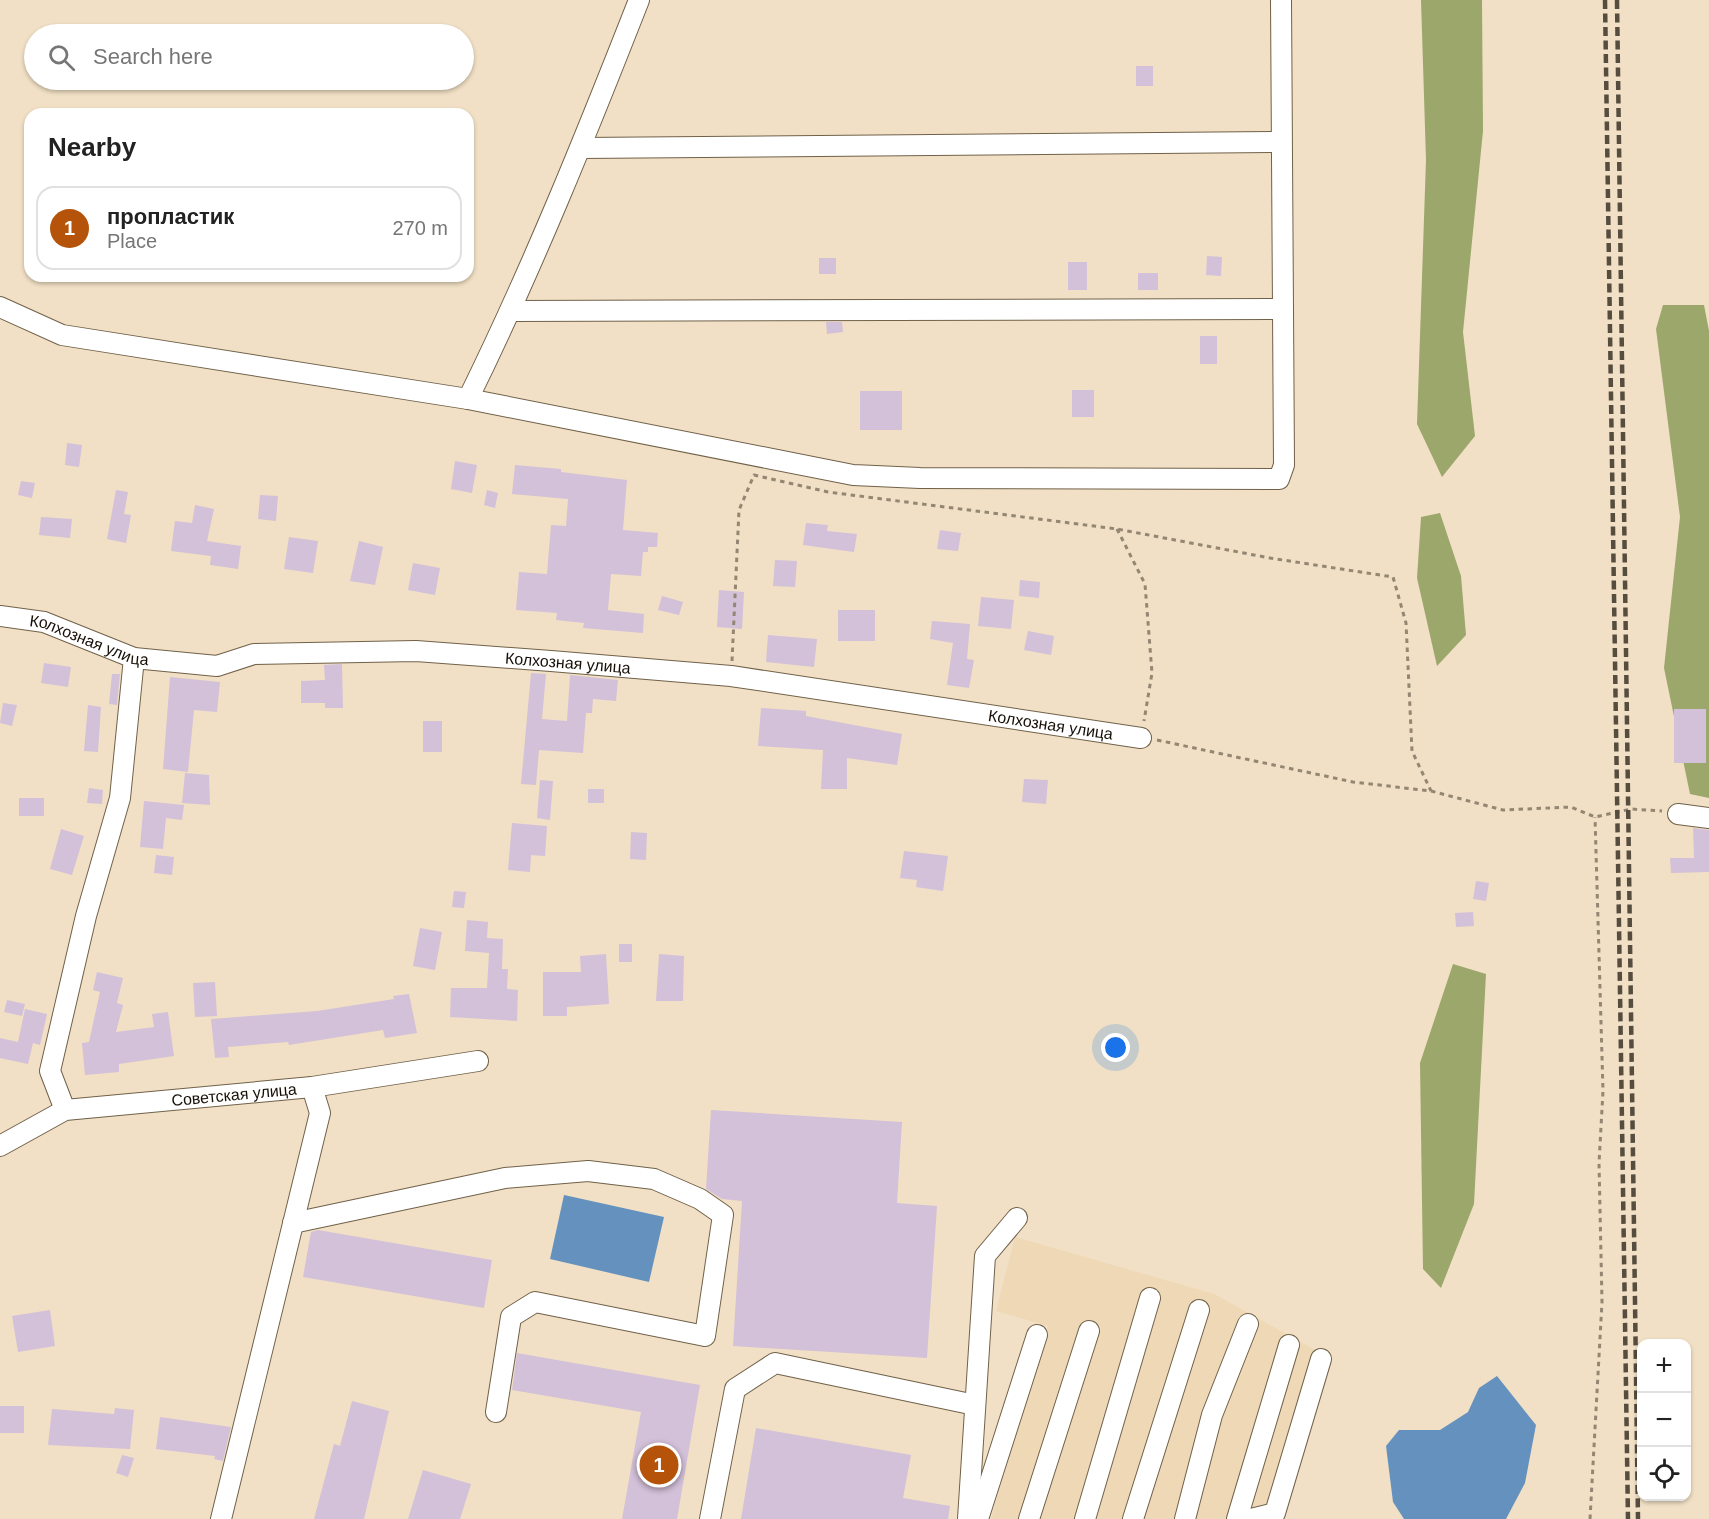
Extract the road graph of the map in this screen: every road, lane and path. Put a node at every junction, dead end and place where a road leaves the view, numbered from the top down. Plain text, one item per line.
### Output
1 (639, 0) edge
2 (1281, 0) edge
3 (1281, 142) junction
4 (581, 148) junction
5 (0, 307) edge
6 (1282, 309) junction
7 (511, 311) junction
8 (468, 399) junction
9 (1117, 529) junction
10 (0, 615) edge
11 (134, 658) junction
12 (731, 676) junction
13 (1141, 738) junction
14 (1431, 791) junction
15 (1678, 814) joint
16 (1595, 818) junction
17 (1709, 818) edge
18 (478, 1060) dead end
19 (312, 1086) junction
20 (66, 1110) junction
21 (0, 1146) edge
22 (1017, 1218) dead end
23 (293, 1223) junction
24 (1150, 1298) dead end
25 (1199, 1310) dead end
26 (1248, 1324) dead end
27 (1089, 1331) dead end
28 (1037, 1335) dead end
29 (1289, 1345) dead end
30 (1321, 1359) dead end
31 (975, 1405) junction
32 (496, 1412) dead end
33 (220, 1519) edge
34 (710, 1519) edge
35 (968, 1519) edge
36 (978, 1519) edge
37 (1029, 1519) edge
38 (1085, 1519) edge
39 (1133, 1519) edge
40 (1185, 1519) edge
41 (1237, 1519) edge
42 (1251, 1519) edge
43 (1590, 1519) edge

1 - 4 street
2 - 3 street
3 - 4 street
3 - 6 street
4 - 7 street
5 - 8 street
6 - 7 street
6 - 8 street
7 - 8 street
9 - 12 path
9 - 13 path
9 - 14 path
10 - 11 street, Колхозная улица
11 - 12 street, Колхозная улица
11 - 20 street
12 - 13 street, Колхозная улица
13 - 14 path
14 - 16 path
15 - 16 path
15 - 17 street
16 - 43 path
18 - 19 street, Советская улица
19 - 20 street, Советская улица
19 - 23 street
20 - 21 street, Советская улица
22 - 31 street
23 - 32 street
23 - 33 street
24 - 38 street
25 - 39 street
26 - 40 street
27 - 37 street
28 - 36 street
29 - 41 street
30 - 42 street
31 - 34 street
31 - 35 street

